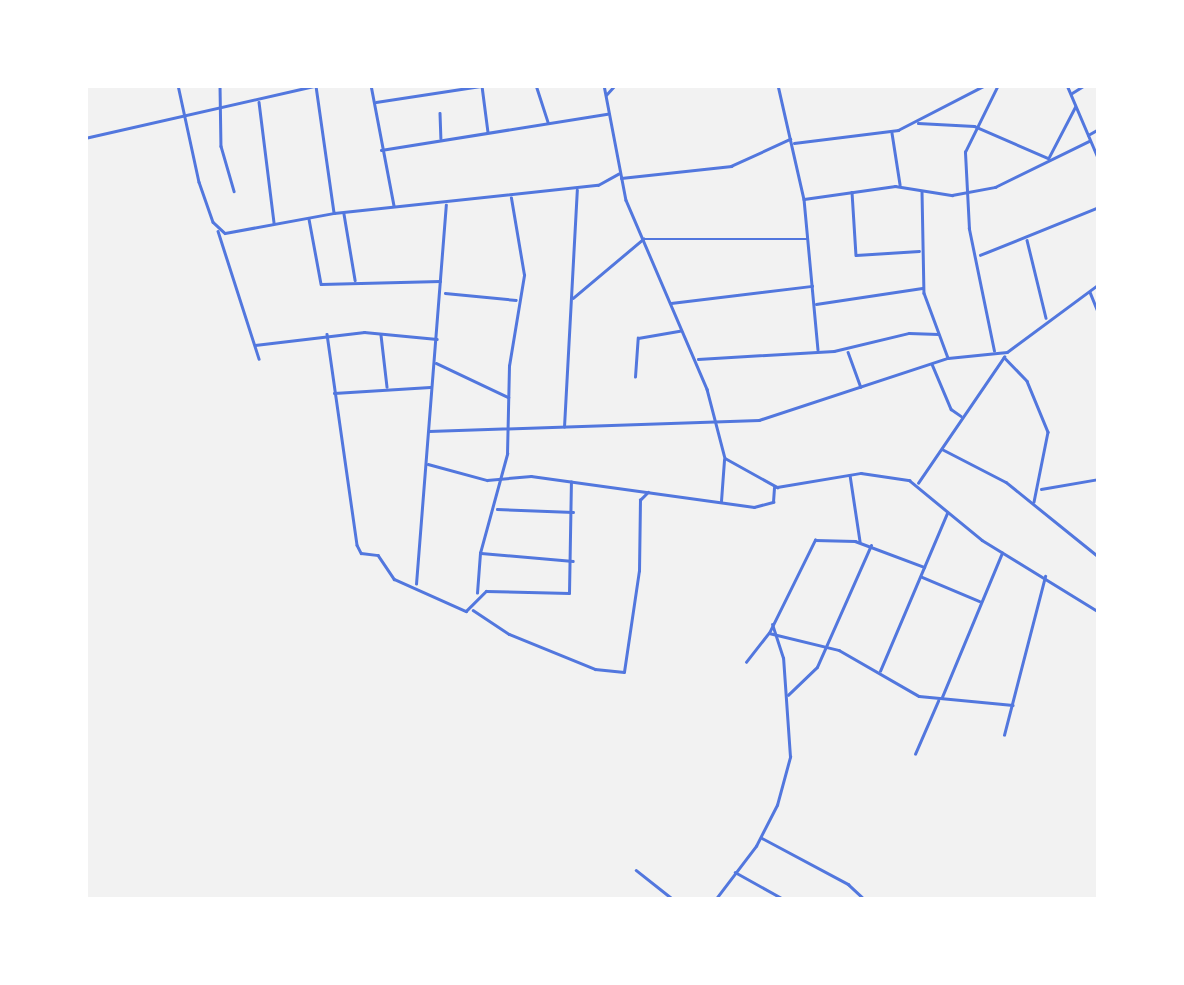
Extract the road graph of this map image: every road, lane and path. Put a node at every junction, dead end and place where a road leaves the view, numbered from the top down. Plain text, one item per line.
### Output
1 (178, 85) edge
2 (220, 85) edge
3 (371, 85) edge
4 (484, 85) edge
5 (536, 85) edge
6 (604, 85) edge
7 (615, 85) edge
8 (778, 85) edge
9 (984, 85) edge
10 (998, 85) edge
11 (1066, 85) edge
12 (1086, 85) edge
13 (314, 86) edge
14 (1070, 94) junction
15 (606, 96) junction
16 (259, 101) junction
17 (375, 103) junction
18 (1075, 107) junction
19 (225, 108) junction
20 (440, 113) dead end
21 (184, 114) junction
22 (608, 114) junction
23 (548, 122) junction
24 (917, 123) junction
25 (974, 126) junction
26 (1099, 129) edge
27 (891, 130) junction
28 (488, 132) junction
29 (85, 138) edge
30 (1088, 138) junction
31 (442, 139) junction
32 (792, 140) junction
33 (381, 150) junction
34 (1050, 159) junction
35 (1099, 160) edge
36 (620, 175) junction
37 (900, 186) junction
38 (576, 188) junction
39 (852, 190) junction
40 (922, 190) junction
41 (234, 191) dead end
42 (965, 192) junction
43 (511, 197) junction
44 (804, 199) junction
45 (446, 202) junction
46 (396, 206) junction
47 (1099, 207) edge
48 (344, 212) junction
49 (334, 213) junction
50 (309, 217) junction
51 (274, 225) junction
52 (218, 230) junction
53 (1026, 238) junction
54 (643, 239) junction
55 (808, 239) junction
56 (920, 251) junction
57 (978, 256) junction
58 (440, 280) junction
59 (355, 282) junction
60 (1099, 284) edge
61 (814, 286) junction
62 (924, 288) junction
63 (1090, 290) junction
64 (442, 293) junction
65 (573, 298) junction
66 (518, 300) junction
67 (669, 303) junction
68 (815, 304) junction
69 (1099, 314) edge
70 (1046, 318) junction
71 (681, 330) junction
72 (381, 333) junction
73 (327, 334) junction
74 (938, 334) junction
75 (438, 339) junction
76 (255, 345) junction
77 (818, 349) junction
78 (847, 350) junction
79 (994, 353) junction
80 (1006, 354) junction
81 (948, 358) junction
82 (259, 359) dead end
83 (695, 359) junction
84 (434, 362) junction
85 (932, 364) junction
86 (635, 377) dead end
87 (432, 386) junction
88 (387, 388) junction
89 (861, 388) junction
90 (334, 393) junction
91 (508, 396) junction
92 (962, 417) junction
93 (718, 424) junction
94 (509, 428) junction
95 (563, 428) junction
96 (429, 431) junction
97 (942, 449) junction
98 (725, 458) junction
99 (426, 463) junction
100 (850, 474) junction
101 (503, 476) junction
102 (1099, 479) edge
103 (571, 482) junction
104 (916, 485) junction
105 (773, 486) junction
106 (1040, 489) junction
107 (649, 491) junction
108 (720, 502) junction
109 (1034, 504) junction
110 (496, 509) junction
111 (574, 511) junction
112 (948, 511) junction
113 (860, 542) junction
114 (871, 544) junction
115 (1003, 551) junction
116 (480, 553) junction
117 (1099, 557) edge
118 (573, 561) junction
119 (924, 567) junction
120 (1046, 574) junction
121 (921, 576) junction
122 (416, 585) junction
123 (477, 594) junction
124 (981, 602) junction
125 (472, 607) junction
126 (1099, 612) edge
127 (772, 625) junction
128 (769, 633) junction
129 (777, 634) junction
130 (826, 645) junction
131 (746, 662) dead end
132 (879, 673) junction
133 (786, 695) junction
134 (940, 700) junction
135 (1013, 705) junction
136 (1004, 735) dead end
137 (915, 754) dead end
138 (760, 837) junction
139 (636, 870) dead end
140 (735, 872) junction
141 (674, 900) edge
142 (715, 900) edge
143 (784, 900) edge
144 (865, 900) edge

1 - 21 street
2 - 19 street
3 - 17 street
4 - 17 street
4 - 28 street
5 - 23 street
6 - 15 street
7 - 15 street
8 - 32 street
9 - 24 street
10 - 25 street
11 - 14 street
12 - 14 street
13 - 16 street
13 - 49 street
14 - 18 street
15 - 22 street
16 - 19 street
16 - 51 street
17 - 33 street
18 - 30 street
18 - 34 street
19 - 21 street
19 - 41 street
20 - 31 street
21 - 29 street
21 - 52 street
22 - 23 street
22 - 36 street
23 - 28 street
24 - 25 street
24 - 27 street
25 - 34 street
25 - 42 street
26 - 30 street
27 - 32 street
27 - 37 street
28 - 31 street
30 - 34 street
30 - 35 street
31 - 33 street
32 - 36 street
32 - 44 street
33 - 46 street
34 - 42 street
36 - 38 street
36 - 54 street
37 - 39 street
37 - 40 street
38 - 43 street
38 - 65 street
39 - 44 street
39 - 56 street
40 - 42 street
40 - 56 street
42 - 57 street
43 - 45 street
43 - 66 street
44 - 55 street
45 - 46 street
45 - 58 street
46 - 48 street
47 - 53 street
48 - 49 street
48 - 59 street
49 - 50 street
50 - 51 street
50 - 59 street
51 - 52 street
52 - 76 street
53 - 57 street
53 - 70 street
54 - 55 street
54 - 65 street
54 - 67 street
55 - 61 street
56 - 62 street
57 - 79 street
58 - 59 street
58 - 64 street
60 - 63 street
61 - 67 street
61 - 68 street
62 - 68 street
62 - 74 street
63 - 69 street
63 - 70 street
64 - 66 street
64 - 75 street
65 - 95 street
66 - 91 street
67 - 71 street
68 - 77 street
70 - 80 street
71 - 83 street
71 - 86 street
72 - 73 street
72 - 75 street
72 - 88 street
73 - 76 street
73 - 90 street
74 - 78 street
74 - 81 street
75 - 84 street
76 - 82 street
77 - 78 street
77 - 83 street
78 - 89 street
79 - 80 street
79 - 81 street
80 - 92 street
80 - 106 street
81 - 85 street
83 - 93 street
84 - 87 street
84 - 91 street
85 - 89 street
85 - 92 street
87 - 88 street
87 - 96 street
88 - 90 street
89 - 93 street
90 - 122 street
91 - 94 street
92 - 97 street
93 - 95 street
93 - 98 street
94 - 95 street
94 - 96 street
94 - 101 street
96 - 99 street
97 - 104 street
97 - 109 street
98 - 105 street
98 - 108 street
99 - 101 street
99 - 122 street
100 - 104 street
100 - 105 street
100 - 113 street
101 - 103 street
101 - 110 street
102 - 106 street
103 - 107 street
103 - 111 street
104 - 112 street
105 - 108 street
106 - 109 street
107 - 108 street
107 - 125 street
109 - 117 street
110 - 111 street
110 - 116 street
111 - 118 street
112 - 115 street
112 - 119 street
113 - 114 street
113 - 127 street
114 - 119 street
114 - 130 street
115 - 120 street
115 - 124 street
116 - 118 street
116 - 123 street
118 - 123 street
119 - 121 street
120 - 126 street
120 - 135 street
121 - 124 street
121 - 132 street
122 - 125 street
123 - 125 street
124 - 134 street
127 - 128 street
127 - 129 street
128 - 129 street
128 - 131 street
129 - 130 street
129 - 133 street
130 - 132 street
130 - 133 street
132 - 134 street
133 - 138 street
134 - 135 street
134 - 137 street
135 - 136 street
138 - 140 street
138 - 144 street
139 - 141 street
140 - 142 street
140 - 143 street

